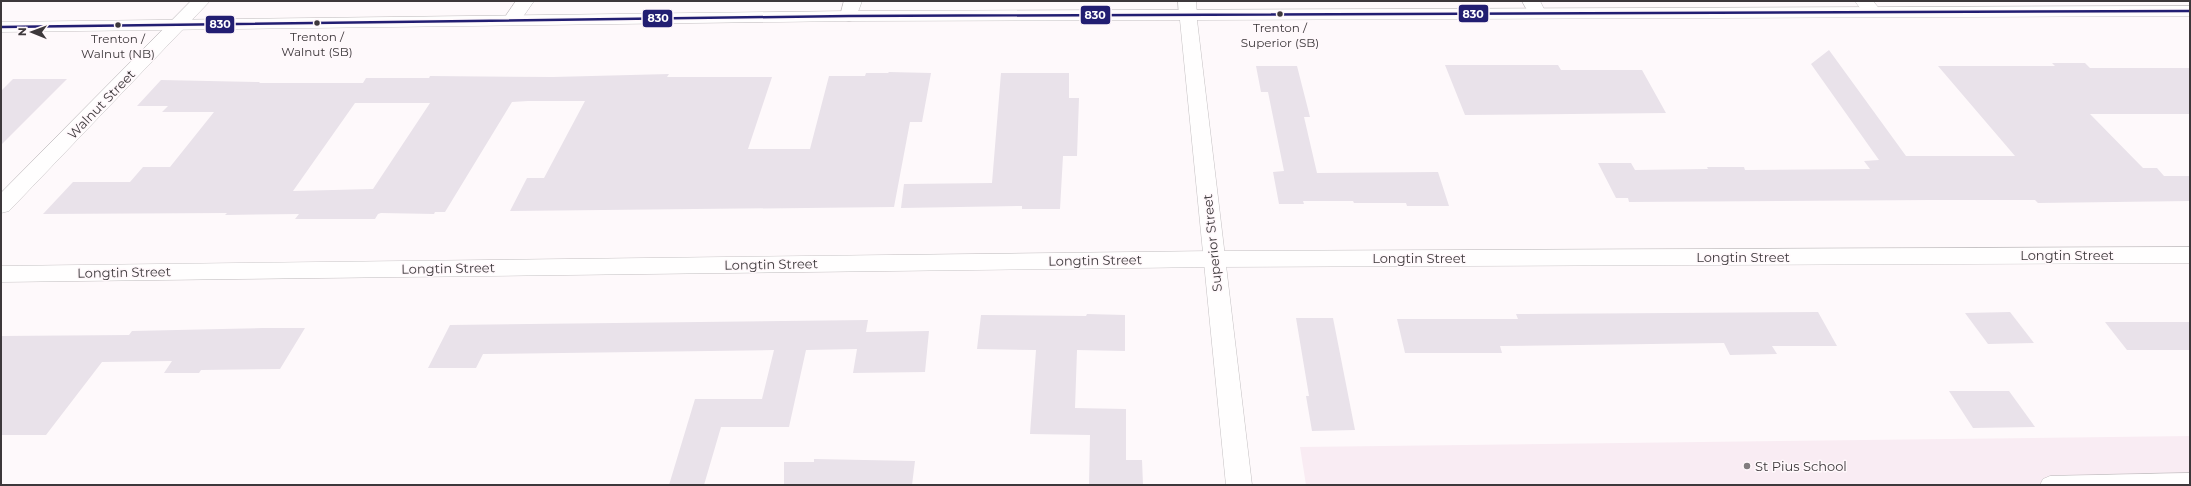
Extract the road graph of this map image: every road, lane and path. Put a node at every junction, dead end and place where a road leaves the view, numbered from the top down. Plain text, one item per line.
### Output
1 (201, 1) edge
2 (524, 1) edge
3 (1868, 6) edge
4 (1534, 7) edge
5 (851, 8) edge
6 (1187, 8) edge
7 (2190, 11) edge
8 (512, 20) junction
9 (178, 25) junction
10 (1, 27) edge
11 (1, 206) edge
12 (2190, 255) edge
13 (1213, 259) junction
14 (1, 274) edge
15 (2190, 482) edge
16 (1239, 485) edge
17 (2050, 485) edge

1 - 9 street, Walnut Street
2 - 8 street
3 - 4 street
3 - 7 street
4 - 6 street
5 - 6 street
5 - 8 street
6 - 13 street, Superior Street
8 - 9 street
9 - 10 street
9 - 11 street, Walnut Street
12 - 13 street, Longtin Street
13 - 14 street, Longtin Street
13 - 16 street, Superior Street
15 - 17 lane

